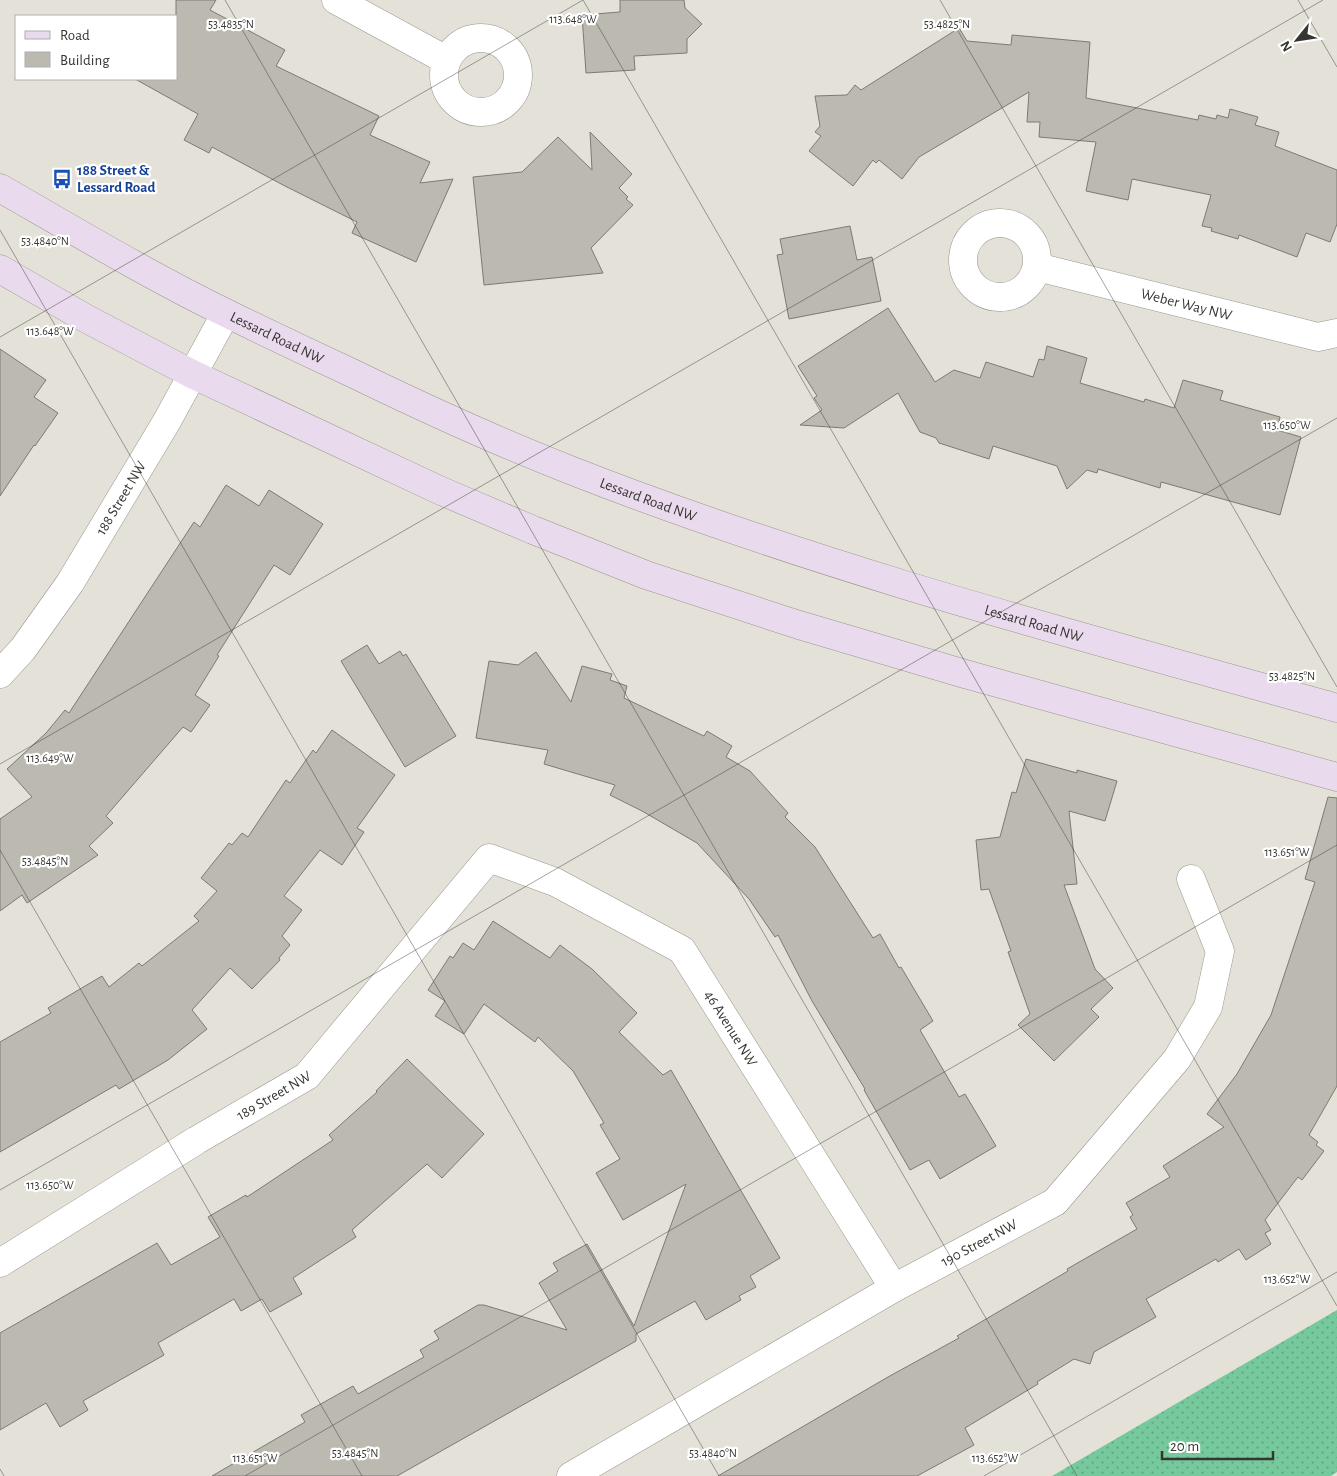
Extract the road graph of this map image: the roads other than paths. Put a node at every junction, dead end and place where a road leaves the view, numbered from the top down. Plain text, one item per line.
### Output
1 (336, 0) edge
2 (446, 60) dead end
3 (0, 188) edge
4 (1036, 267) dead end
5 (0, 269) edge
6 (226, 313) junction
7 (1337, 333) edge
8 (192, 374) junction
9 (0, 674) edge
10 (1337, 708) edge
11 (1337, 777) edge
12 (489, 858) joint
13 (1191, 880) dead end
14 (0, 1263) edge
15 (894, 1288) junction
16 (572, 1476) edge

1 - 2 street
3 - 6 main road, Lessard Road NW
4 - 7 street, Weber Way NW
5 - 8 main road
6 - 8 street, 188 Street NW
6 - 10 main road, Lessard Road NW
8 - 9 street, 188 Street NW
8 - 11 main road
12 - 14 street, 189 Street NW
12 - 15 street, 46 Avenue NW
13 - 15 street, 190 Street NW
15 - 16 street, 190 Street NW

